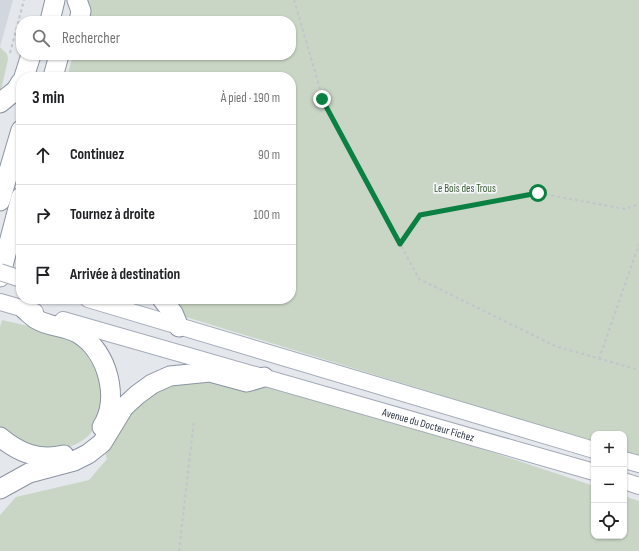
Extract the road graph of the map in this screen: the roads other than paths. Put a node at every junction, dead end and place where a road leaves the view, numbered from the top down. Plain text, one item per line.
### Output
1 (55, 0) edge
2 (72, 0) edge
3 (77, 0) edge
4 (51, 16) edge
5 (68, 16) edge
6 (80, 16) edge
7 (29, 60) edge
8 (41, 60) edge
9 (58, 60) edge
10 (70, 60) edge
11 (26, 72) edge
12 (37, 72) edge
13 (54, 72) edge
14 (68, 72) edge
15 (16, 90) edge
16 (0, 103) edge
17 (16, 147) edge
18 (0, 201) edge
19 (15, 237) edge
20 (0, 272) edge
21 (0, 276) edge
22 (16, 277) edge
23 (0, 302) edge
24 (104, 304) edge
25 (166, 304) edge
26 (24, 309) junction
27 (179, 327) junction
28 (264, 377) junction
29 (0, 437) edge
30 (591, 449) edge
31 (627, 461) edge
32 (639, 464) edge
33 (591, 471) edge
34 (627, 482) edge
35 (639, 486) edge
36 (0, 489) edge

1 - 4 highway
2 - 5 highway
3 - 6 highway
7 - 11 highway
8 - 12 highway
9 - 13 highway
10 - 14 highway
15 - 16 highway
17 - 18 highway
19 - 21 highway
20 - 22 main road, bridge
23 - 26 main road, Avenue du Docteur Fichez
24 - 27 main road
25 - 27 highway
26 - 28 main road, Avenue du Docteur Fichez
26 - 29 highway
27 - 30 main road
28 - 33 main road, Avenue du Docteur Fichez
28 - 36 highway
31 - 32 main road
34 - 35 main road

